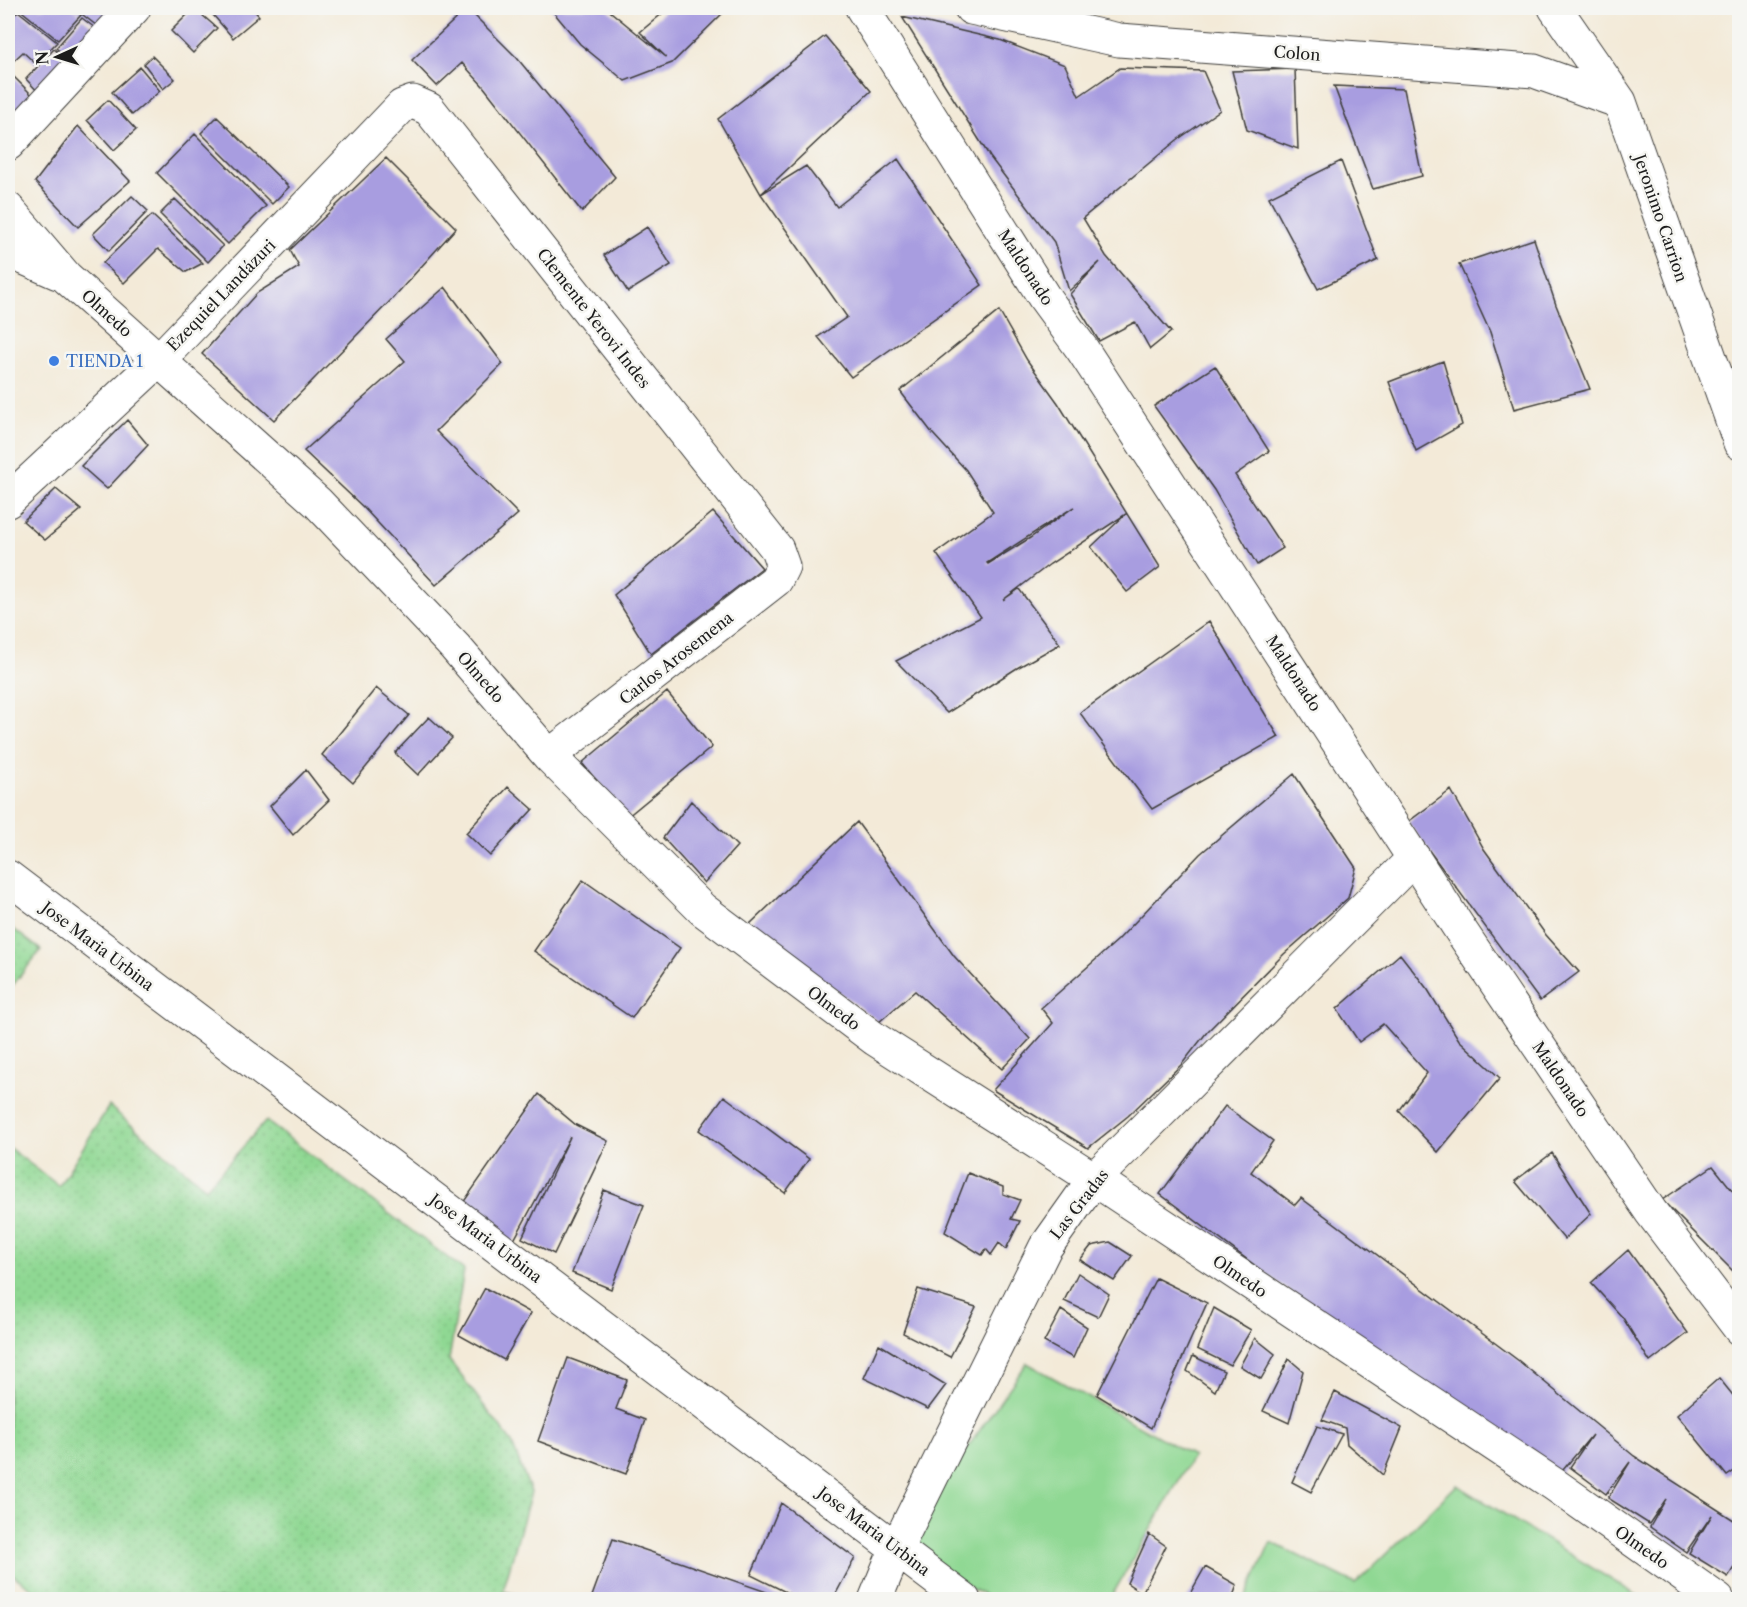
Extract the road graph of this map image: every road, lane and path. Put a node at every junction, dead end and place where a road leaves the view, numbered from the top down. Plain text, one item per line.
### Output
1 (134, 8) edge
2 (862, 8) edge
3 (971, 8) edge
4 (1555, 8) edge
5 (1620, 102) junction
6 (402, 106) joint
7 (8, 144) edge
8 (8, 209) edge
9 (8, 251) edge
10 (66, 277) junction
11 (159, 360) junction
12 (1740, 443) edge
13 (8, 501) edge
14 (777, 549) joint
15 (549, 756) junction
16 (1414, 858) junction
17 (8, 878) edge
18 (1095, 1179) junction
19 (1740, 1329) edge
20 (896, 1548) junction
21 (875, 1599) edge
22 (964, 1599) edge
23 (1718, 1599) edge

1 - 7 street
2 - 16 street, Maldonado
3 - 5 street, Colon
4 - 5 street, Jeronimo Carrion
5 - 12 street, Jeronimo Carrion
6 - 11 street, Ezequiel Landázuri
6 - 14 street, Clemente Yerovi Indes
8 - 10 street, Olmedo
9 - 10 street, Olmedo
10 - 11 street, Olmedo
11 - 13 street, Ezequiel Landázuri
11 - 15 street, Olmedo
14 - 15 street, Carlos Arosemena
15 - 18 street, Olmedo
16 - 18 street, Las Gradas
16 - 19 street, Maldonado
17 - 20 street, Jose Maria Urbina
18 - 20 street, Las Gradas
18 - 23 street, Olmedo
20 - 21 street, Las Gradas
20 - 22 street, Jose Maria Urbina

